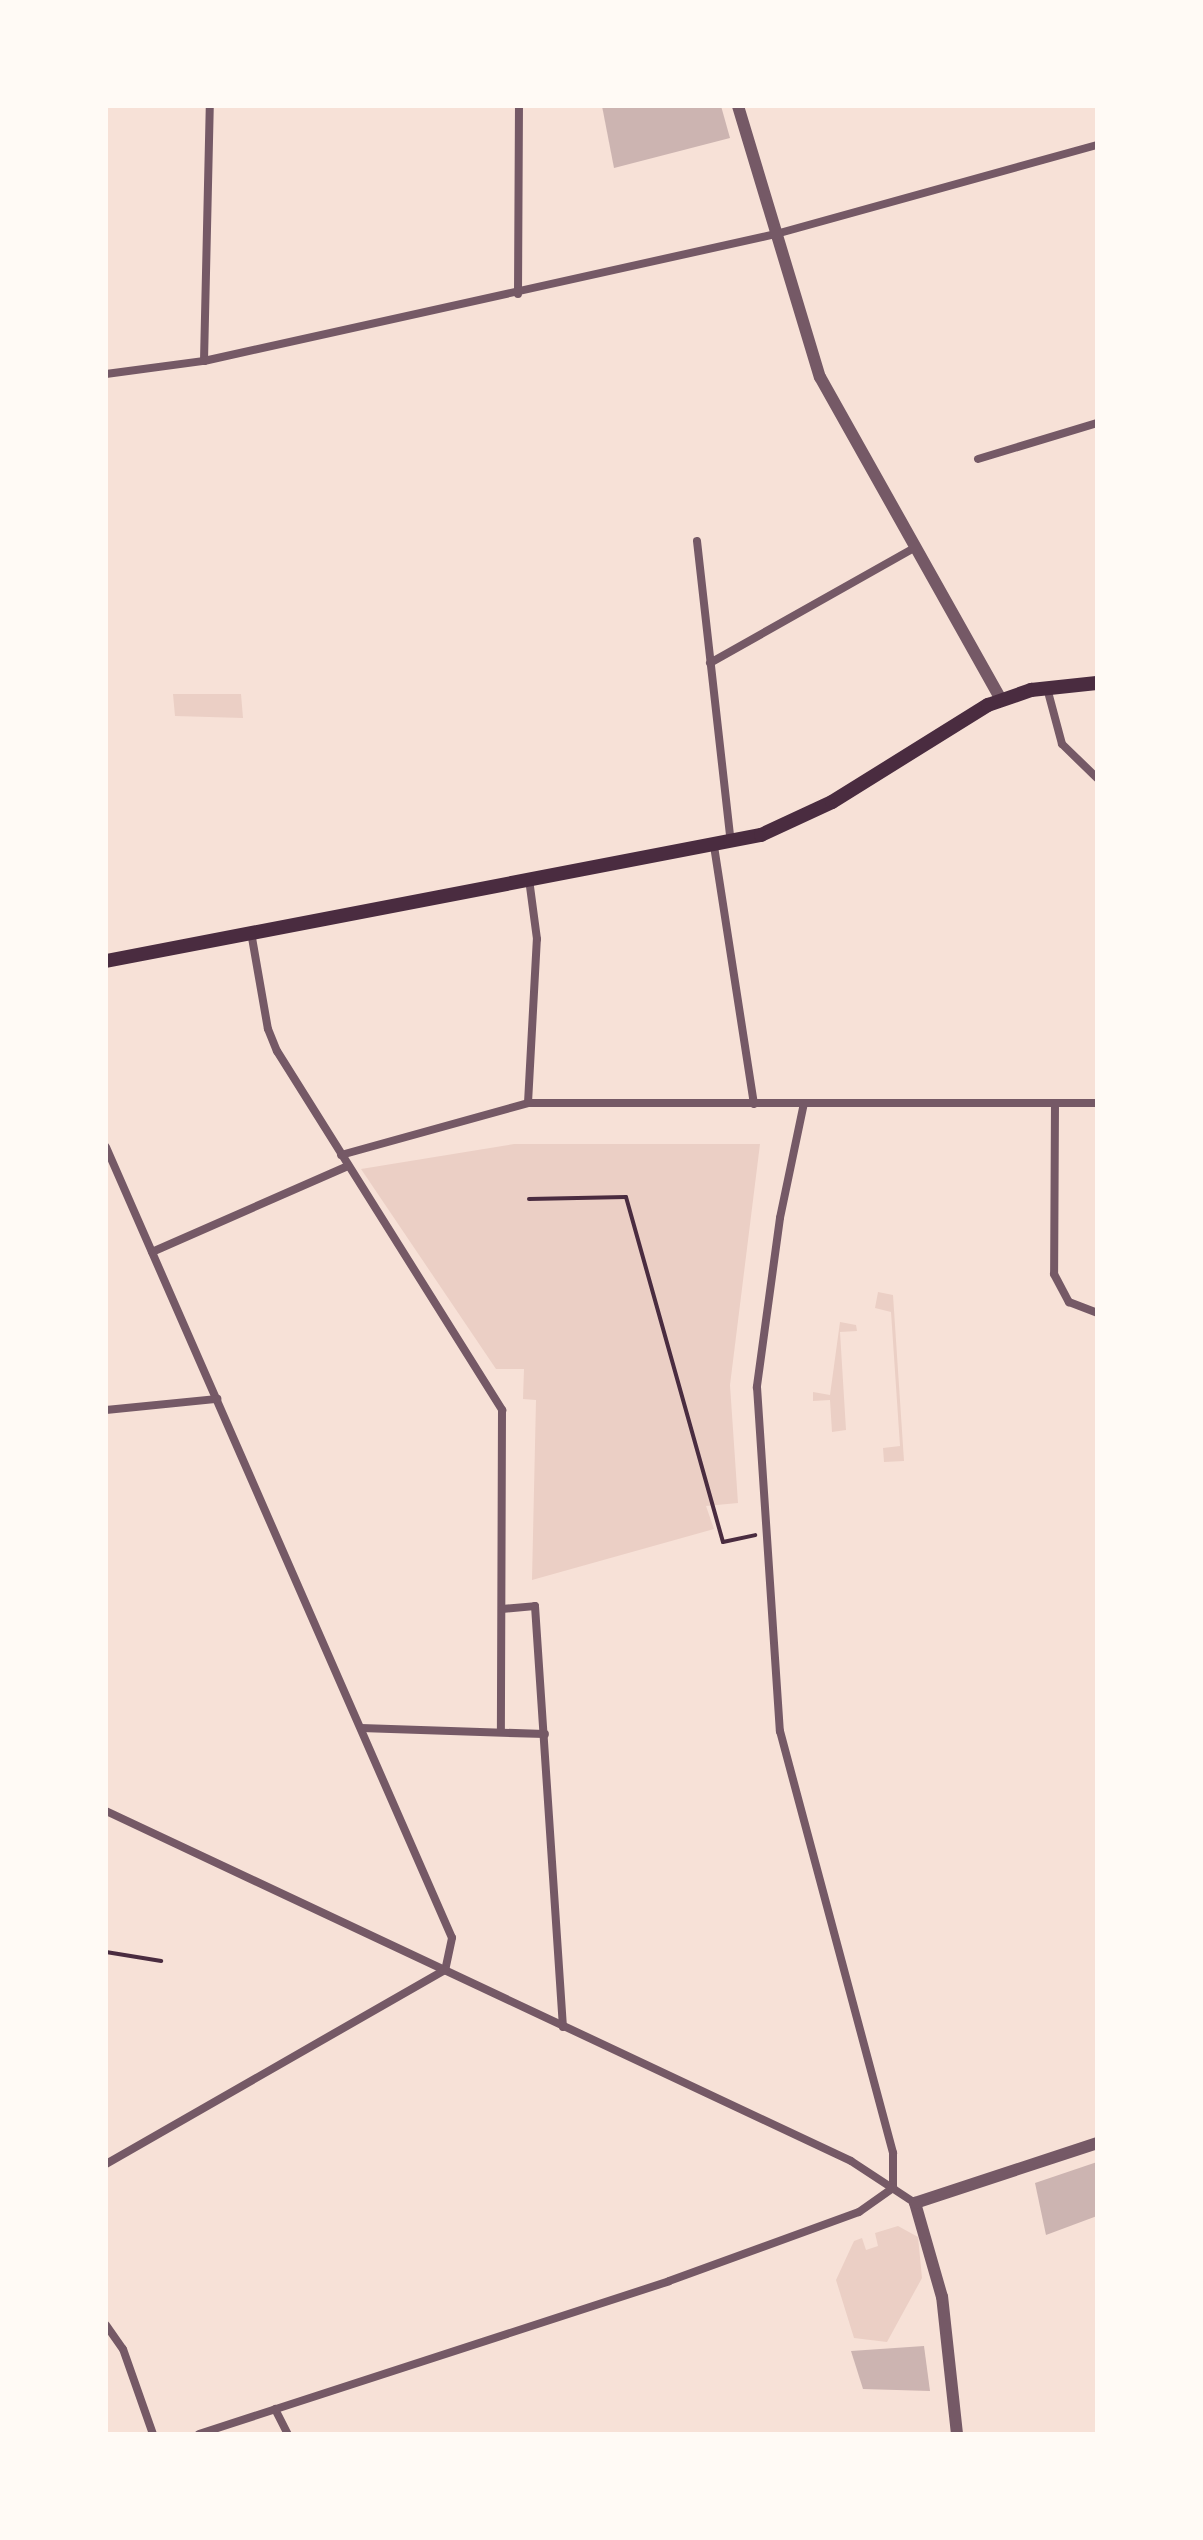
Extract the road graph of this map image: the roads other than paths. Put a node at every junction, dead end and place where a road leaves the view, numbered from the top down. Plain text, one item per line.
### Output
1 (210, 106) edge
2 (519, 106) edge
3 (738, 106) edge
4 (1097, 145) edge
5 (776, 234) junction
6 (518, 294) junction
7 (204, 361) junction
8 (106, 374) edge
9 (1097, 423) edge
10 (978, 459) dead end
11 (697, 541) dead end
12 (914, 548) junction
13 (710, 663) junction
14 (1097, 683) edge
15 (1047, 688) junction
16 (1001, 699) junction
17 (1097, 778) edge
18 (731, 843) junction
19 (714, 846) junction
20 (529, 879) junction
21 (251, 932) junction
22 (106, 961) edge
23 (528, 1103) junction
24 (804, 1103) junction
25 (1055, 1103) junction
26 (1097, 1103) edge
27 (754, 1104) junction
28 (106, 1147) edge
29 (341, 1155) junction
30 (348, 1166) junction
31 (152, 1252) junction
32 (1097, 1313) edge
33 (217, 1399) junction
34 (106, 1410) edge
35 (502, 1609) junction
36 (361, 1728) junction
37 (501, 1732) junction
38 (545, 1734) junction
39 (106, 1811) edge
40 (445, 1970) junction
41 (563, 2027) junction
42 (1097, 2143) edge
43 (106, 2164) edge
44 (893, 2188) junction
45 (915, 2203) junction
46 (106, 2325) edge
47 (275, 2409) junction
48 (153, 2434) edge
49 (199, 2434) edge
50 (288, 2434) edge
51 (957, 2434) edge

1 - 7 street
2 - 6 street
3 - 5 street
4 - 5 street
5 - 6 street
5 - 12 street
6 - 7 street
7 - 8 street
9 - 10 street
11 - 13 street
12 - 13 street
12 - 16 street
13 - 18 street
14 - 15 main road
15 - 16 main road
15 - 17 street
16 - 18 main road
18 - 19 main road
19 - 20 main road
19 - 27 street
20 - 21 main road
20 - 23 street
21 - 22 main road
21 - 29 street
23 - 27 street
23 - 29 street
24 - 25 street
24 - 27 street
24 - 44 street
25 - 26 street
25 - 32 street
28 - 31 street
29 - 30 street
30 - 31 street
30 - 35 street
31 - 33 street
33 - 34 street
33 - 36 street
35 - 37 street
35 - 38 street
36 - 37 street
36 - 40 street
37 - 38 street
38 - 41 street
39 - 40 street
40 - 41 street
40 - 43 street
41 - 44 street
42 - 45 street
44 - 45 street
44 - 47 street
45 - 51 street
46 - 48 street
47 - 49 street
47 - 50 street

